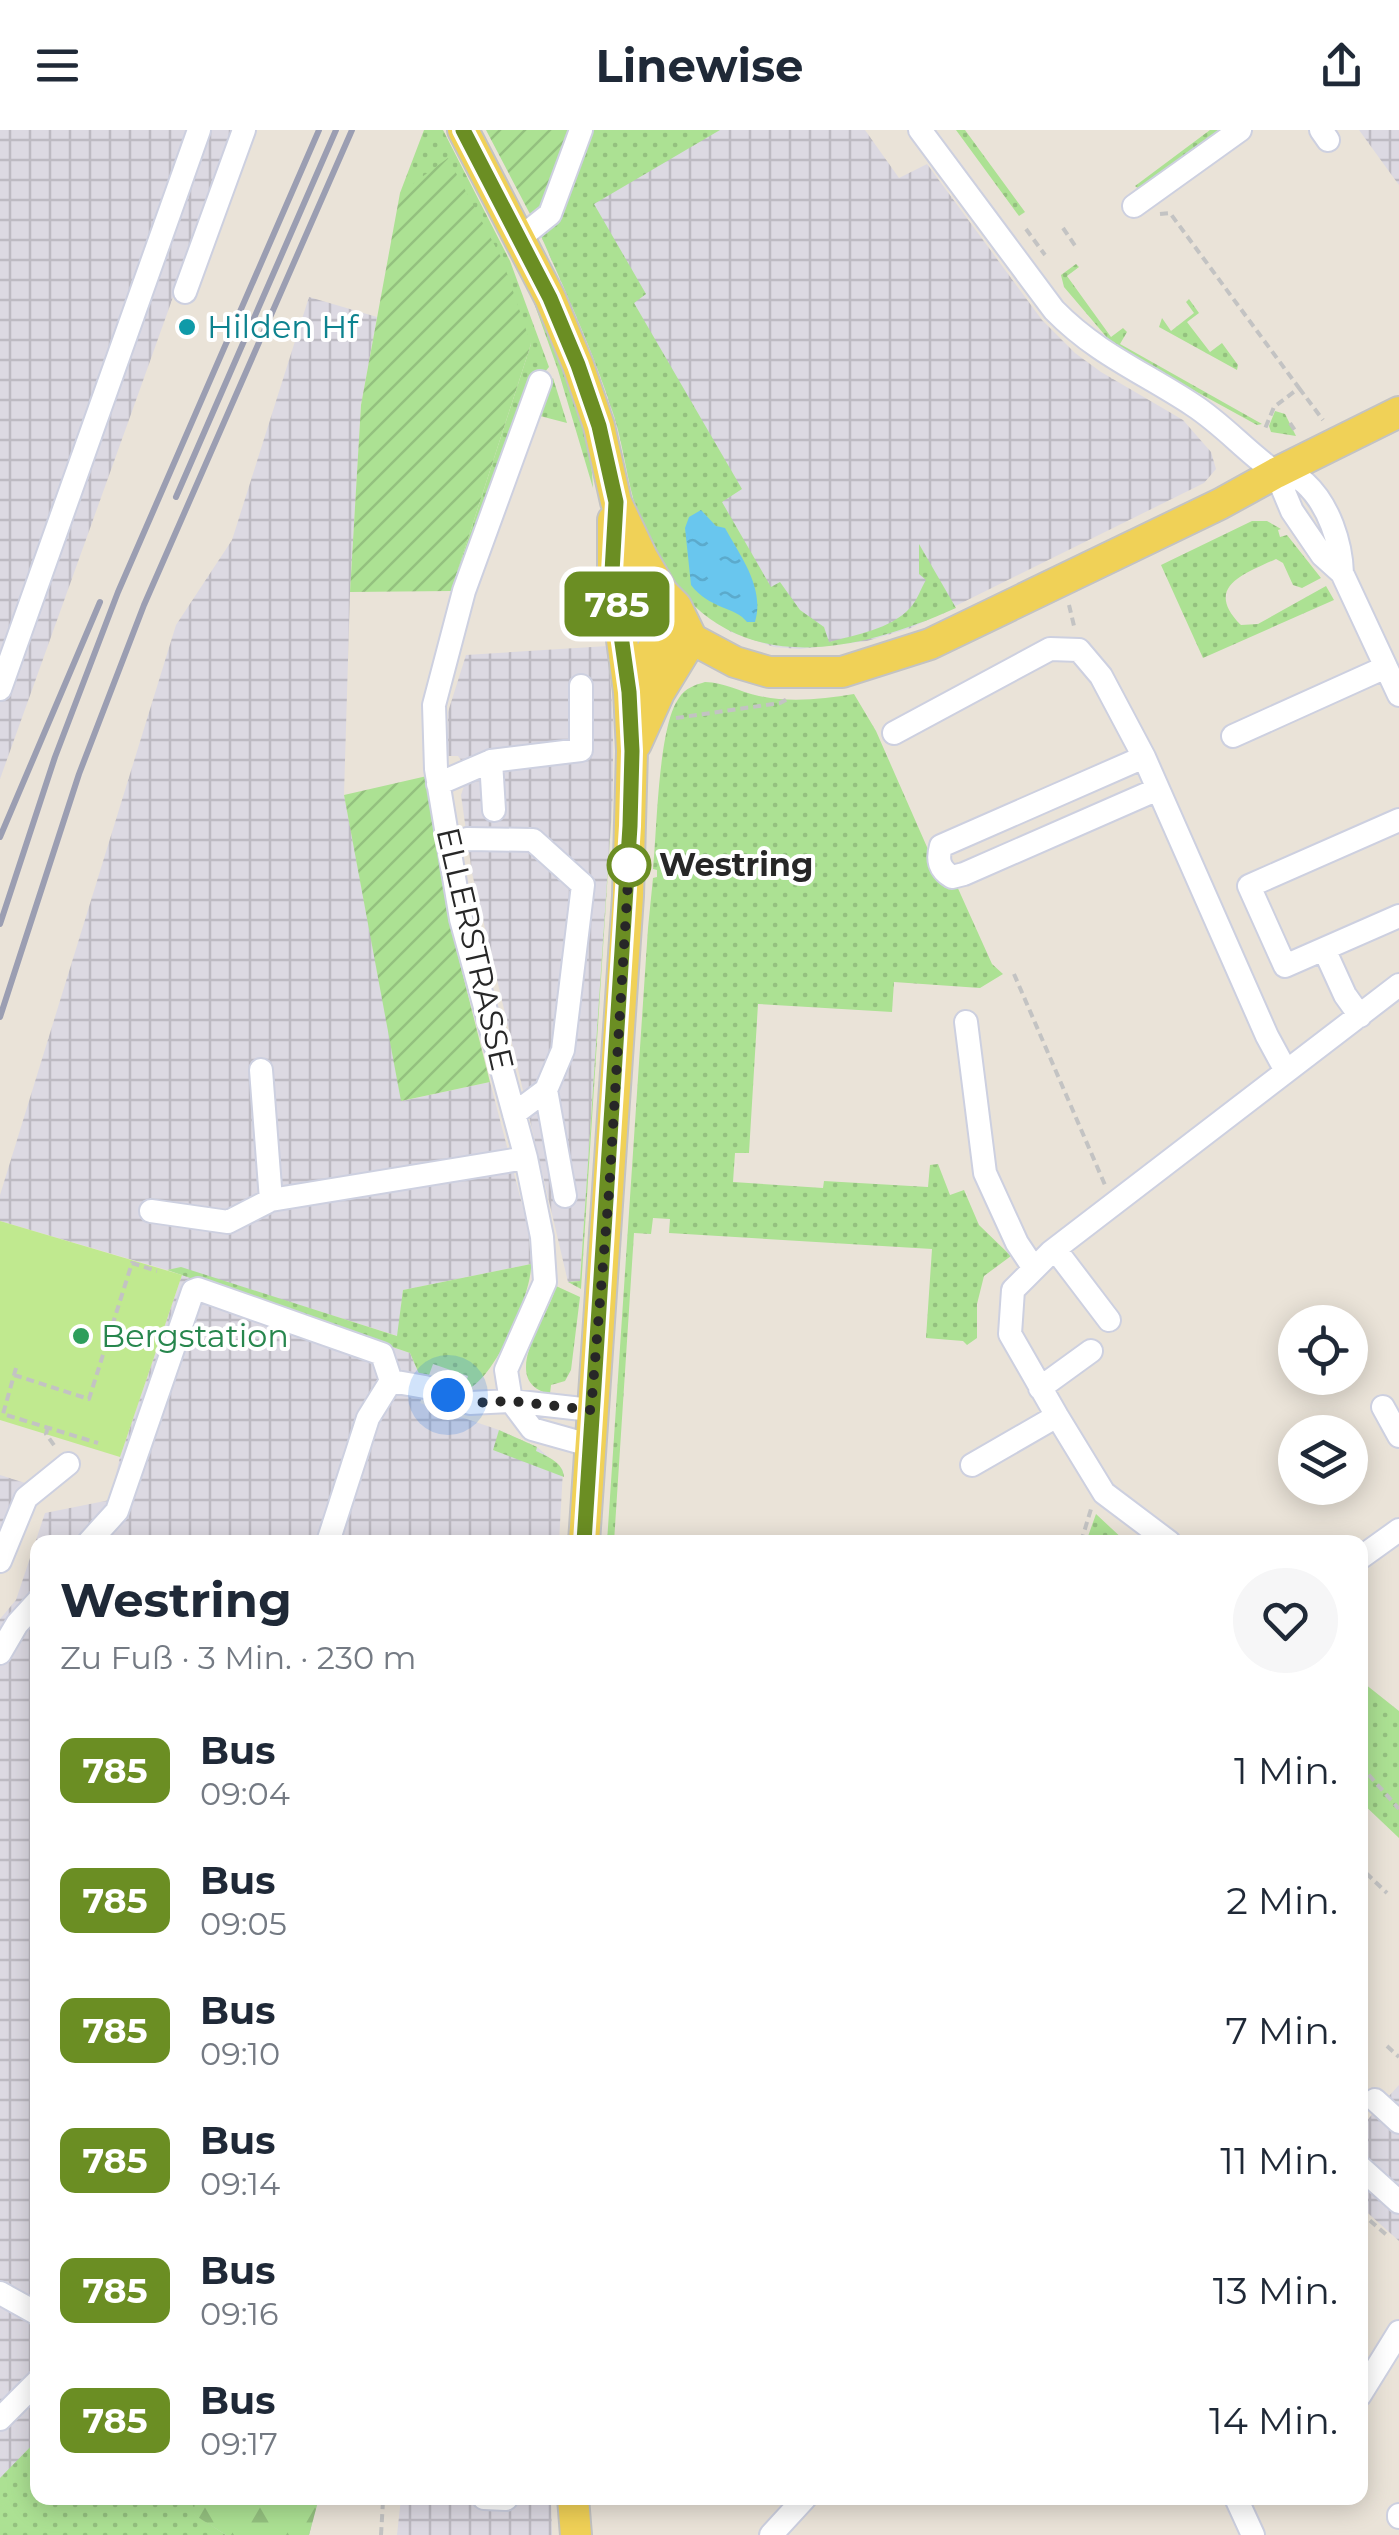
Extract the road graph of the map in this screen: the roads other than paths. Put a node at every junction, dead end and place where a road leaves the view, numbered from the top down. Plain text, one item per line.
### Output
1 (199, 130) edge
2 (244, 130) edge
3 (463, 130) edge
4 (581, 130) edge
5 (920, 130) edge
6 (1240, 130) edge
7 (1143, 211) road end
8 (520, 238) junction
9 (185, 292) dead end
10 (540, 382) dead end
11 (1399, 412) edge
12 (1276, 473) junction
13 (614, 511) junction
14 (692, 639) junction
15 (1386, 667) junction
16 (581, 686) dead end
17 (0, 689) edge
18 (629, 692) junction
19 (1399, 695) edge
20 (894, 733) dead end
21 (1233, 736) dead end
22 (632, 751) junction
23 (1144, 756) junction
24 (491, 761) junction
25 (438, 784) junction
26 (1158, 788) junction
27 (494, 810) dead end
28 (1399, 820) edge
29 (448, 846) junction
30 (1399, 916) edge
31 (1324, 949) junction
32 (1399, 985) edge
33 (1360, 1016) junction
34 (966, 1022) dead end
35 (261, 1070) dead end
36 (1286, 1071) junction
37 (546, 1090) junction
38 (514, 1114) junction
39 (526, 1158) junction
40 (565, 1196) dead end
41 (270, 1200) junction
42 (151, 1211) dead end
43 (1055, 1249) junction
44 (1033, 1267) junction
45 (1109, 1320) dead end
46 (1091, 1351) dead end
47 (391, 1381) junction
48 (1040, 1388) junction
49 (511, 1401) junction
50 (1383, 1407) dead end
51 (591, 1410) junction
52 (1056, 1416) junction
53 (1399, 1436) edge
54 (589, 1445) junction
55 (68, 1464) dead end
56 (972, 1466) dead end
57 (1399, 1530) edge
58 (95, 1535) edge
59 (330, 1535) edge
60 (584, 1535) edge
61 (1160, 1535) edge
62 (1368, 1552) edge
63 (0, 1561) edge
64 (30, 1610) edge
65 (0, 1653) edge
66 (1376, 2100) dead end
67 (1399, 2122) edge
68 (1368, 2174) edge
69 (1399, 2202) edge
70 (0, 2293) edge
71 (30, 2310) edge
72 (1399, 2332) edge
73 (1368, 2382) edge
74 (30, 2389) edge
75 (0, 2418) edge
76 (574, 2505) edge
77 (799, 2505) edge
78 (1239, 2505) edge
79 (576, 2535) edge
80 (771, 2535) edge
81 (1252, 2535) edge

1 - 17 street
2 - 9 street
3 - 8 main road
4 - 8 street
5 - 12 street
6 - 7 street
8 - 13 main road
10 - 25 street, ELLERSTRASSE
11 - 12 main road
12 - 14 main road
12 - 15 street
13 - 14 main road
13 - 18 main road
14 - 18 main road
14 - 22 main road
15 - 19 street
15 - 21 street
16 - 24 street
18 - 22 main road
20 - 23 street
22 - 51 main road
23 - 26 street
23 - 26 street
24 - 25 street
24 - 27 street
25 - 29 street, ELLERSTRASSE
26 - 36 street
28 - 31 street
29 - 37 street
29 - 38 street, ELLERSTRASSE
30 - 31 street
31 - 33 street
32 - 33 street
33 - 36 street
34 - 44 street
35 - 41 street
36 - 43 street
37 - 38 street
37 - 40 street
38 - 39 street, ELLERSTRASSE
39 - 41 street
39 - 49 street, ELLERSTRASSE
41 - 42 street
43 - 44 street
43 - 45 street
44 - 48 street
46 - 48 street
47 - 49 street
47 - 58 street
47 - 59 street
48 - 52 street
49 - 51 street
49 - 54 street
50 - 53 street
51 - 54 main road
52 - 56 street
52 - 61 street
54 - 60 main road
55 - 63 street
57 - 62 street
64 - 65 street
66 - 67 street
68 - 69 street
70 - 71 street
72 - 73 street
74 - 75 street
76 - 79 main road
77 - 80 street
78 - 81 street

